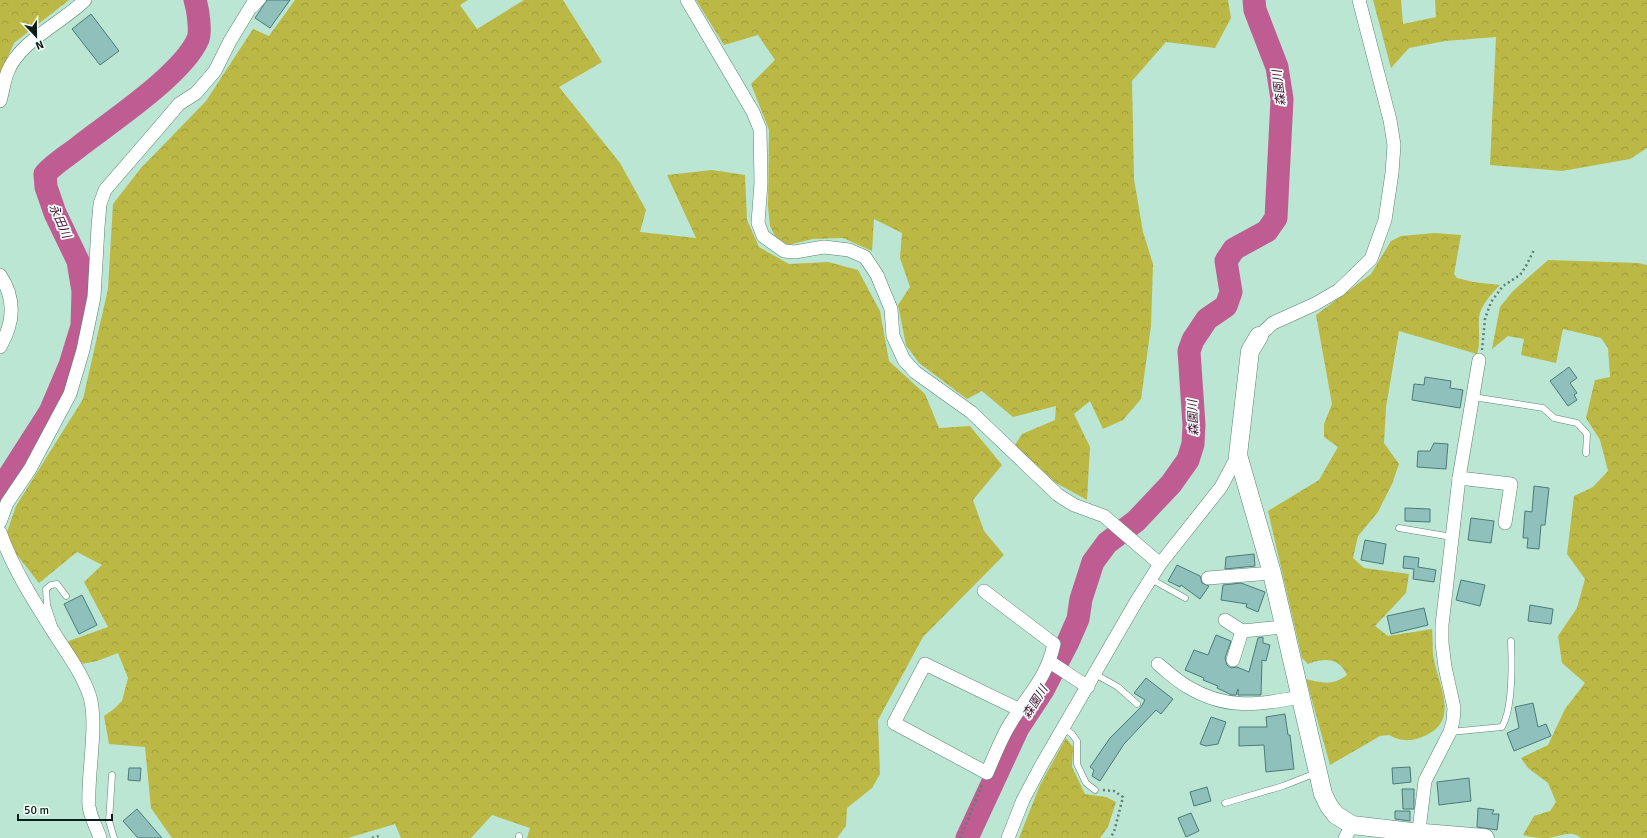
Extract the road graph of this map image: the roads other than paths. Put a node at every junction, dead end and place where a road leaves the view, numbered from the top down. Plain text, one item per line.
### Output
1 (85, 0) edge
2 (255, 0) edge
3 (263, 0) edge
4 (686, 0) edge
5 (1359, 0) edge
6 (230, 42) junction
7 (0, 101) edge
8 (0, 275) edge
9 (1259, 336) joint
10 (0, 347) edge
11 (1479, 360) road end
12 (1473, 396) junction
13 (1586, 453) dead end
14 (1238, 455) junction
15 (1459, 478) junction
16 (0, 522) edge
17 (1505, 523) dead end
18 (1399, 528) dead end
19 (0, 532) edge
20 (1452, 536) junction
21 (1160, 564) junction
22 (1272, 573) junction
23 (1208, 578) dead end
24 (1151, 579) junction
25 (984, 590) dead end
26 (66, 596) dead end
27 (1185, 598) dead end
28 (1225, 620) dead end
29 (1284, 627) junction
30 (1242, 631) junction
31 (54, 633) junction
32 (1511, 641) dead end
33 (1233, 660) dead end
34 (1050, 662) junction
35 (1158, 664) dead end
36 (1096, 674) junction
37 (1088, 687) junction
38 (1300, 697) junction
39 (1137, 704) dead end
40 (1020, 710) junction
41 (1064, 728) junction
42 (1450, 732) junction
43 (1318, 773) junction
44 (112, 775) dead end
45 (1095, 790) road end
46 (1225, 803) dead end
47 (1348, 831) edge
48 (1418, 835) edge
49 (100, 838) edge
50 (114, 838) edge
51 (1008, 838) edge
52 (1485, 838) edge

1 - 7 street
2 - 6 street
3 - 6 lane
4 - 21 street
5 - 9 street
6 - 16 street
8 - 10 street
9 - 14 street
11 - 12 street
12 - 13 lane
12 - 15 street
14 - 21 street
14 - 22 street
15 - 17 street
15 - 20 street
18 - 20 lane
19 - 31 street
20 - 42 street
21 - 24 street
22 - 23 street
22 - 29 street
24 - 27 lane
24 - 36 street
25 - 34 street
26 - 31 lane
28 - 30 street
29 - 30 street
29 - 38 street
30 - 33 street
31 - 49 street
32 - 42 lane
34 - 37 street
34 - 40 street
35 - 38 street
36 - 37 street
36 - 39 lane
37 - 41 street
38 - 43 street
40 - 40 street
41 - 45 lane
41 - 51 street
42 - 48 street
43 - 46 lane
43 - 47 street
44 - 50 lane
47 - 48 street
48 - 52 street

